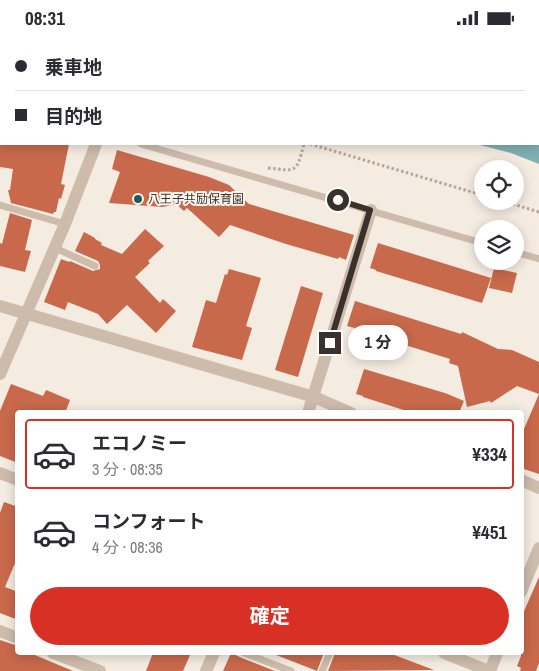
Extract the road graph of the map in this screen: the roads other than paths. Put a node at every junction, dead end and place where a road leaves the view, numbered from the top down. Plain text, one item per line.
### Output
1 (96, 145) edge
2 (144, 145) edge
3 (0, 205) edge
4 (370, 210) junction
5 (65, 224) junction
6 (474, 241) edge
7 (55, 248) junction
8 (524, 255) edge
9 (539, 259) edge
10 (95, 266) dead end
11 (0, 305) edge
12 (26, 313) junction
13 (0, 374) edge
14 (314, 397) junction
15 (309, 410) edge
16 (344, 410) edge
17 (0, 473) edge
18 (15, 479) edge
19 (524, 482) edge
20 (539, 487) edge
21 (538, 554) edge
22 (524, 585) edge
23 (0, 631) edge
24 (15, 637) edge
25 (58, 655) edge
26 (213, 655) edge
27 (249, 655) edge
28 (329, 655) edge
29 (449, 655) edge
30 (496, 655) edge
31 (100, 671) edge
32 (206, 671) edge
33 (291, 671) edge
34 (322, 671) edge
35 (490, 671) edge

1 - 5 street
2 - 4 lane
3 - 5 lane
4 - 6 lane
4 - 14 street
5 - 7 street
7 - 10 lane
7 - 12 street
8 - 9 lane
11 - 12 street
12 - 13 street
12 - 14 street
14 - 15 street
14 - 16 street
17 - 18 street
19 - 20 street
21 - 22 street
23 - 24 street
25 - 31 street
26 - 32 street
27 - 33 lane
28 - 34 lane
29 - 35 street
30 - 35 street

